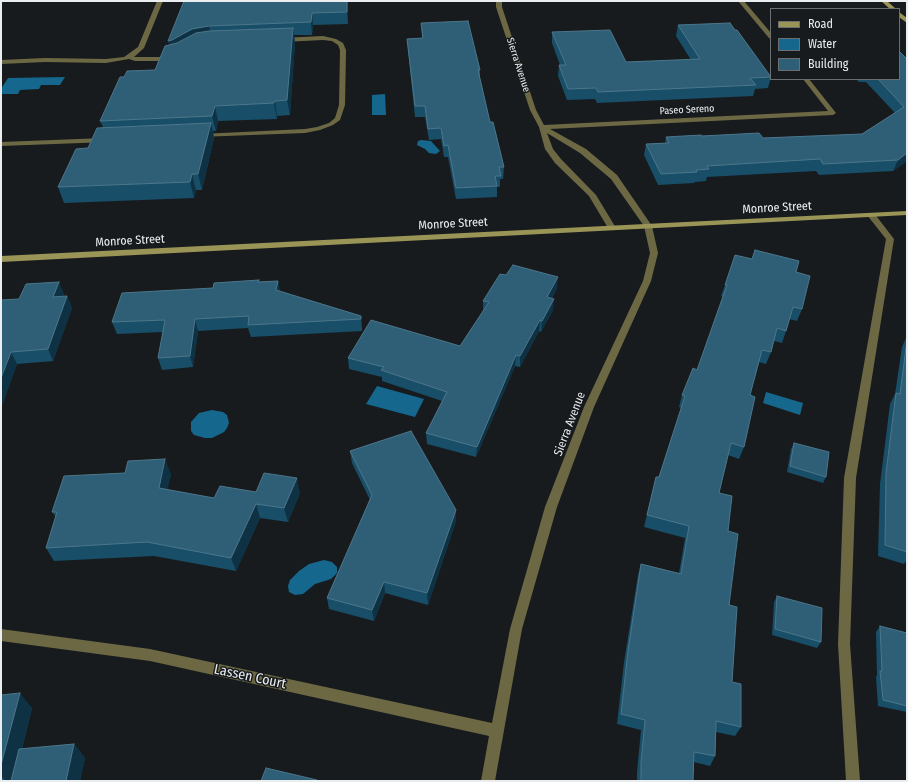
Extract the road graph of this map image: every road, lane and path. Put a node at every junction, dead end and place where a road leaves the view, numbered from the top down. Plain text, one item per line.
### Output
1 (160, 1) edge
2 (499, 1) edge
3 (741, 1) edge
4 (884, 1) edge
5 (892, 8) edge
6 (770, 36) edge
7 (276, 40) edge
8 (182, 52) edge
9 (128, 57) junction
10 (1, 62) edge
11 (807, 80) edge
12 (542, 127) junction
13 (195, 136) edge
14 (115, 139) edge
15 (2, 146) edge
16 (907, 213) edge
17 (871, 215) junction
18 (648, 226) junction
19 (612, 228) junction
20 (1, 259) edge
21 (1, 635) edge
22 (496, 731) junction
23 (488, 781) edge
24 (853, 781) edge

1 - 9 street
2 - 12 street, Sierra Avenue
3 - 6 street
4 - 5 main road
7 - 13 street
8 - 9 street
9 - 10 street
11 - 12 street, Paseo Sereno
12 - 18 street, Sierra Avenue
12 - 19 street, Sierra Avenue
14 - 15 street
16 - 17 main road, Monroe Street
17 - 18 main road, Monroe Street
17 - 24 street
18 - 19 main road, Monroe Street
18 - 22 street, Sierra Avenue
19 - 20 main road, Monroe Street
21 - 22 street, Lassen Court
22 - 23 street, Sierra Avenue

